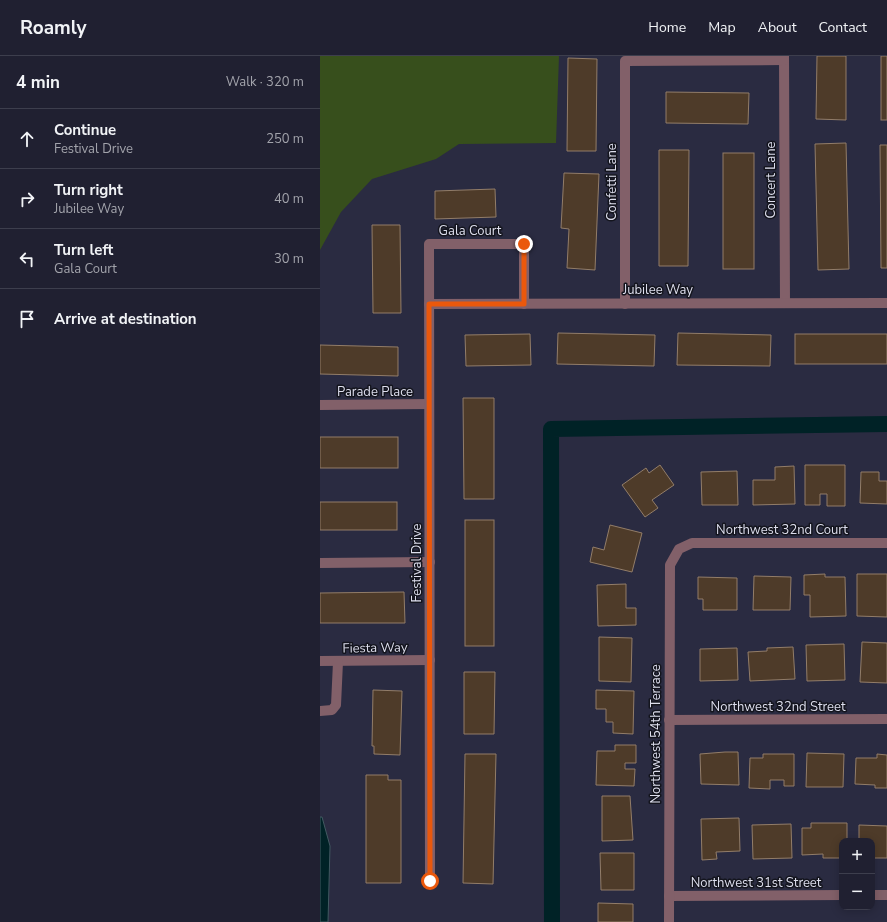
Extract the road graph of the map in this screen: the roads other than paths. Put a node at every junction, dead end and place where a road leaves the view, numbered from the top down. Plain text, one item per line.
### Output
1 (784, 58) edge
2 (429, 244) joint
3 (785, 303) junction
4 (887, 303) edge
5 (429, 304) junction
6 (524, 304) junction
7 (625, 304) junction
8 (429, 404) junction
9 (320, 405) edge
10 (887, 543) edge
11 (679, 549) joint
12 (320, 562) edge
13 (430, 562) junction
14 (430, 660) junction
15 (320, 661) edge
16 (338, 662) junction
17 (320, 711) edge
18 (887, 719) edge
19 (669, 720) junction
20 (430, 881) dead end
21 (839, 895) edge
22 (875, 895) edge
23 (887, 895) edge
24 (669, 896) junction
25 (669, 922) edge

1 - 3 street, Concert Lane
1 - 7 street, Confetti Lane
2 - 5 street, Festival Drive
2 - 6 street, Gala Court
3 - 4 street, Jubilee Way
3 - 7 street, Jubilee Way
5 - 6 street, Jubilee Way
5 - 8 street, Festival Drive
6 - 7 street, Jubilee Way
8 - 9 street, Parade Place
8 - 13 street, Festival Drive
10 - 11 street, Northwest 32nd Court
11 - 19 street, Northwest 54th Terrace
12 - 13 street
13 - 14 street, Festival Drive
14 - 16 street, Fiesta Way
14 - 20 street, Festival Drive
15 - 16 street, Fiesta Way
16 - 17 street
18 - 19 street, Northwest 32nd Street
19 - 24 street, Northwest 54th Terrace
21 - 24 street, Northwest 31st Street
22 - 23 street
24 - 25 street, Northwest 54th Terrace

